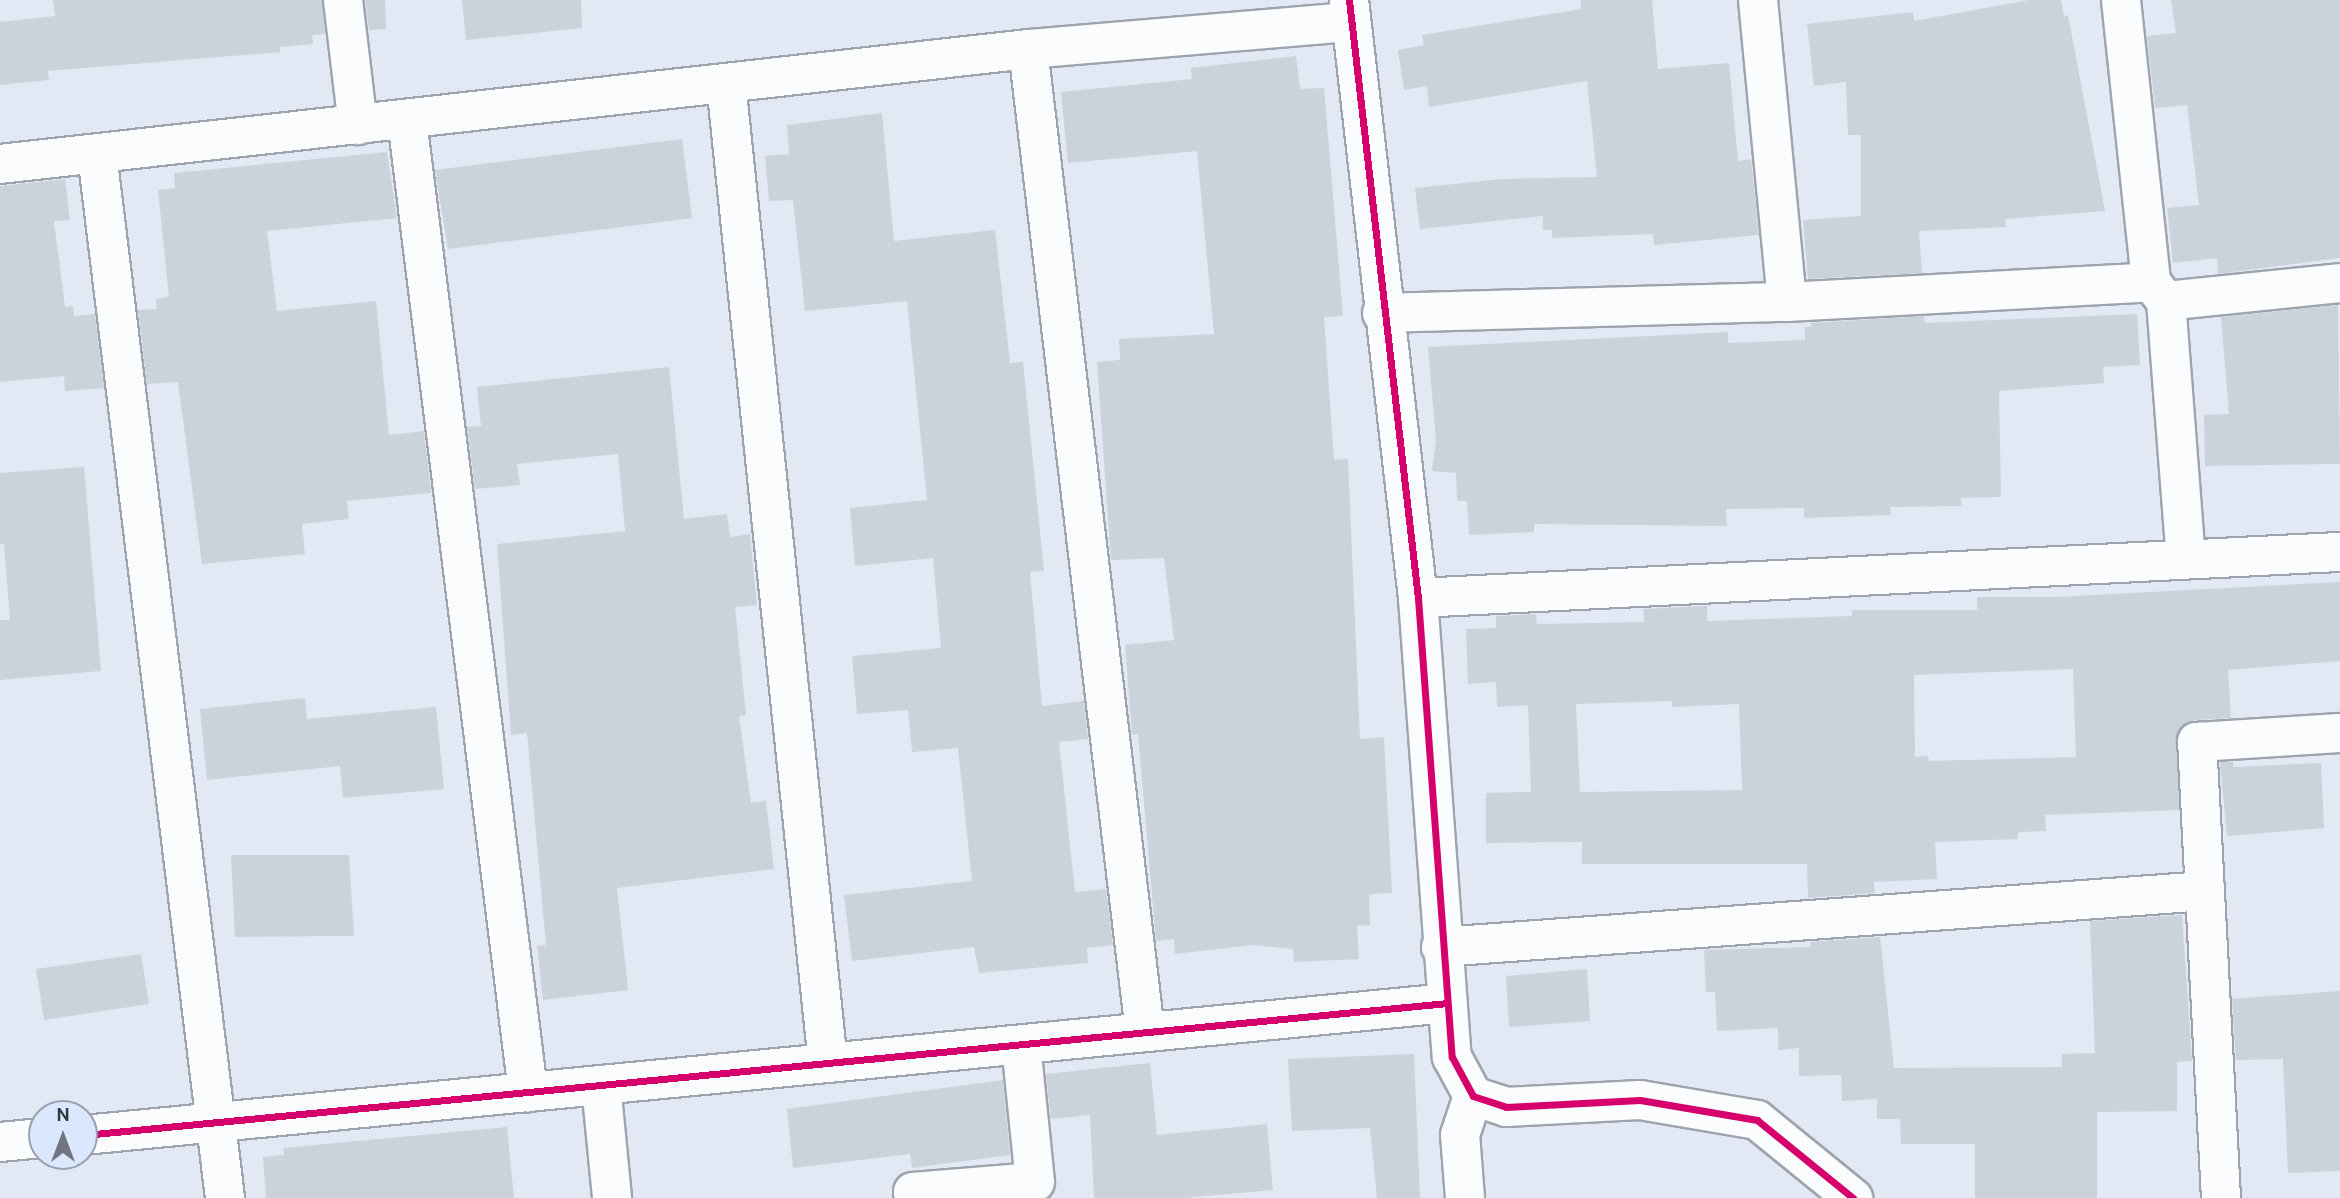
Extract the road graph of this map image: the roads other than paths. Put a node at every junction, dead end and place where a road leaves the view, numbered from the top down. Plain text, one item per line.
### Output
1 (342, 0) edge
2 (1758, 0) edge
3 (2122, 0) edge
4 (1350, 11) edge
5 (1028, 49) junction
6 (726, 83) junction
7 (407, 120) junction
8 (358, 125) junction
9 (97, 154) junction
10 (0, 164) edge
11 (2340, 283) edge
12 (2159, 292) junction
13 (1787, 302) junction
14 (1382, 313) junction
15 (2340, 552) edge
16 (2186, 559) junction
17 (1418, 598) junction
18 (2340, 733) edge
19 (2204, 891) junction
20 (1441, 947) junction
21 (1447, 1003) junction
22 (1145, 1032) junction
23 (1021, 1045) junction
24 (828, 1063) junction
25 (601, 1085) junction
26 (528, 1092) junction
27 (1473, 1096) junction
28 (217, 1122) junction
29 (98, 1134) edge
30 (28, 1139) edge
31 (0, 1142) edge
32 (225, 1198) edge
33 (611, 1198) edge
34 (914, 1198) edge
35 (1465, 1198) edge
36 (1853, 1198) edge
37 (2221, 1198) edge

1 - 8 street
2 - 13 street
3 - 12 street
4 - 5 street
4 - 14 street
5 - 6 street
5 - 22 street
6 - 7 street
6 - 24 street
7 - 8 street
7 - 26 street
8 - 9 street
9 - 10 street
9 - 28 street
11 - 12 street
12 - 13 street
12 - 16 street
13 - 14 street
14 - 17 street
15 - 16 street
16 - 17 street
17 - 20 street
18 - 19 street
19 - 20 street
19 - 37 street
20 - 21 street
21 - 22 street
21 - 27 street
22 - 23 street
23 - 24 street
23 - 34 street
24 - 25 street
25 - 26 street
25 - 33 street
26 - 28 street
27 - 35 street
27 - 36 street
28 - 29 street
28 - 32 street
30 - 31 street

